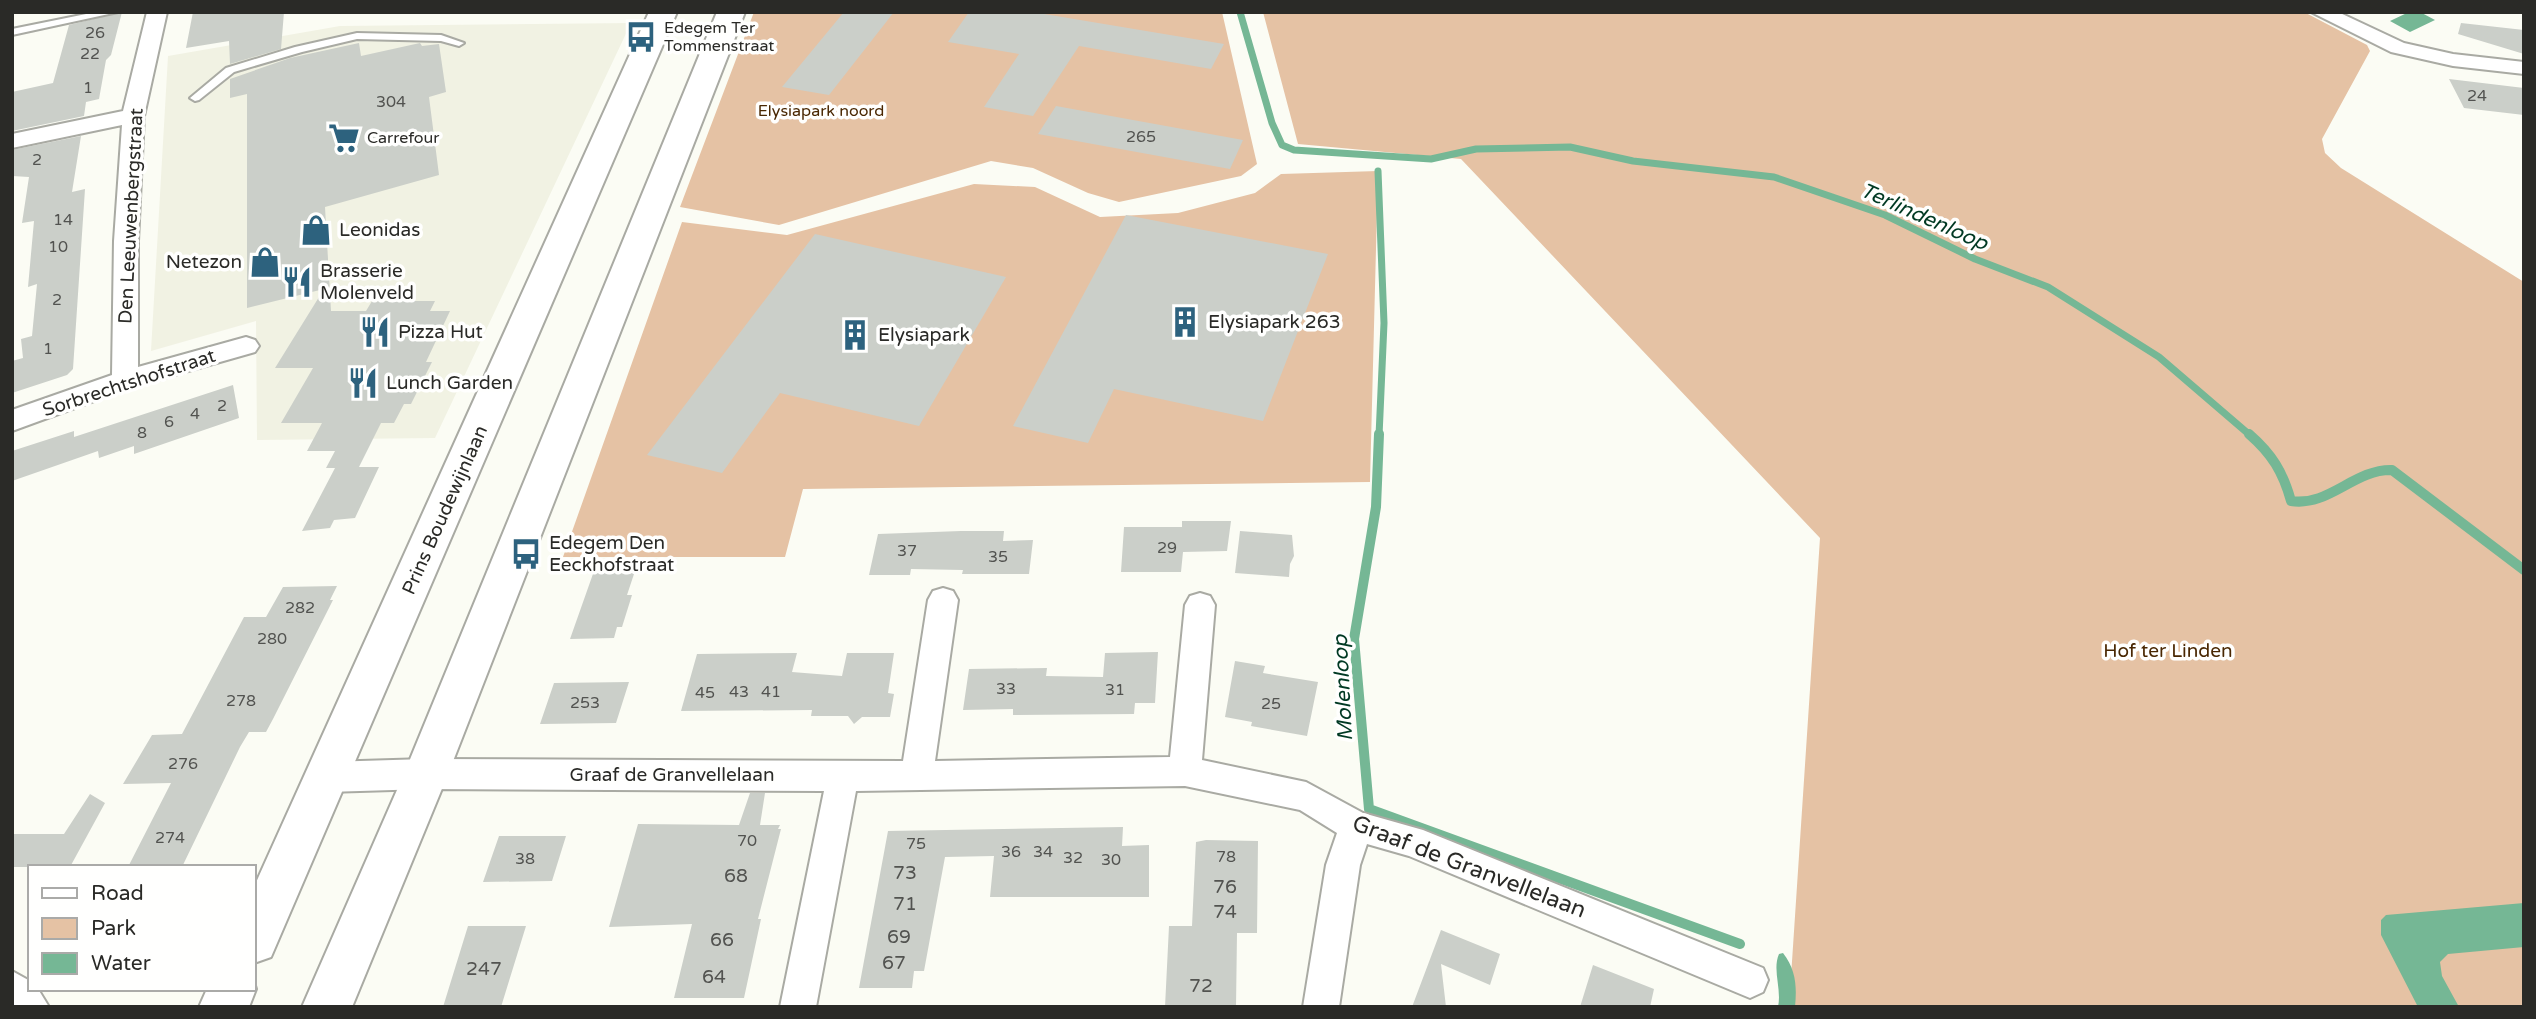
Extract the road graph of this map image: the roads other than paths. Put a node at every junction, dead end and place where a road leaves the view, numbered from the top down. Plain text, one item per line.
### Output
1 (113, 12) edge
2 (157, 12) edge
3 (663, 12) edge
4 (731, 12) edge
5 (2321, 12) edge
6 (12, 32) edge
7 (459, 43) dead end
8 (2524, 68) edge
9 (195, 98) dead end
10 (133, 116) junction
11 (12, 141) edge
12 (246, 346) dead end
13 (125, 380) junction
14 (12, 421) edge
15 (943, 600) dead end
16 (1200, 605) dead end
17 (1185, 771) junction
18 (917, 773) junction
19 (426, 774) junction
20 (843, 776) junction
21 (327, 777) junction
22 (1356, 826) junction
23 (256, 936) edge
24 (1750, 980) dead end
25 (12, 989) edge
26 (231, 991) edge
27 (32, 1007) edge
28 (224, 1007) edge
29 (327, 1007) edge
30 (798, 1007) edge
31 (1321, 1007) edge

1 - 6 lane
2 - 10 street, Den Leeuwenbergstraat
3 - 21 main road, Prins Boudewijnlaan
4 - 19 main road
5 - 8 street
7 - 9 lane
10 - 11 street
10 - 13 street, Den Leeuwenbergstraat
12 - 13 street, Sorbrechtshofstraat
13 - 14 street, Sorbrechtshofstraat
15 - 18 street
16 - 17 street
17 - 18 street, Graaf de Granvellelaan
17 - 22 street, Graaf de Granvellelaan
18 - 20 street, Graaf de Granvellelaan
19 - 20 street, Graaf de Granvellelaan
19 - 21 street
19 - 29 main road
20 - 30 street
21 - 23 main road, Prins Boudewijnlaan
22 - 24 street, Graaf de Granvellelaan
22 - 31 street
25 - 27 street
26 - 28 main road

